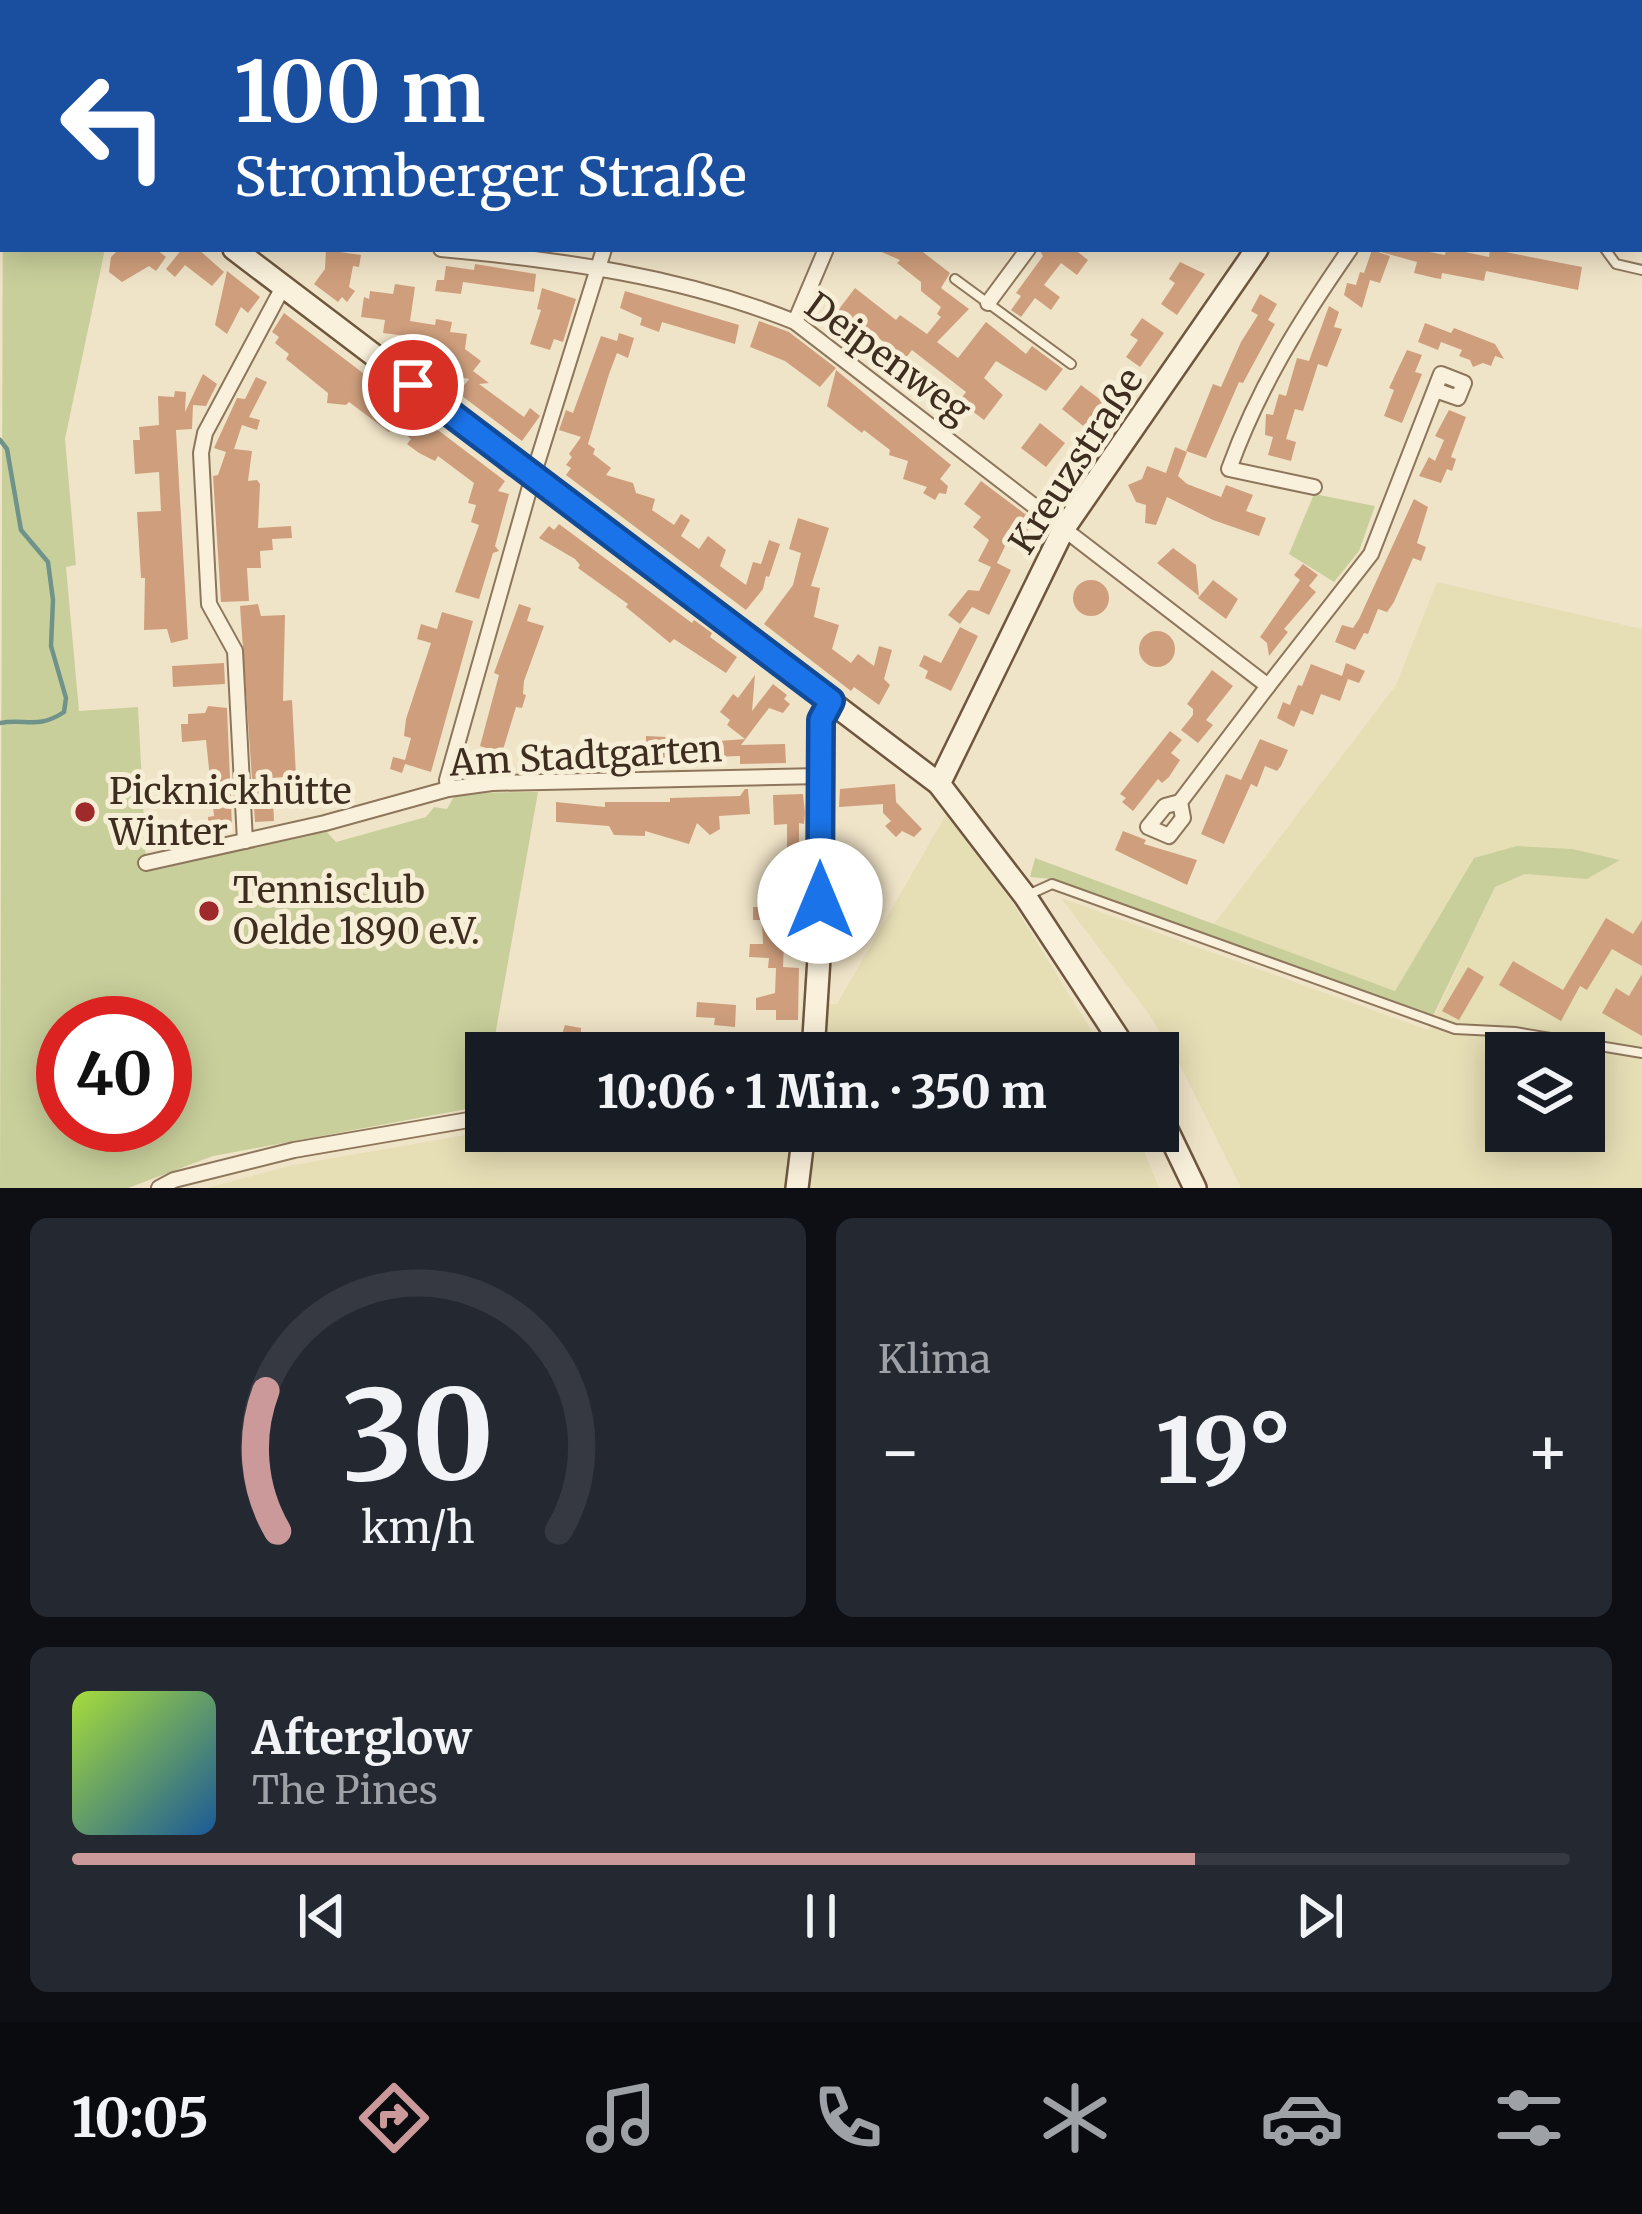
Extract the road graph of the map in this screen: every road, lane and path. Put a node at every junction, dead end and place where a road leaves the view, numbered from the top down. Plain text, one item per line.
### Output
1 (238, 252) edge
2 (467, 252) edge
3 (603, 252) edge
4 (825, 252) edge
5 (1026, 252) edge
6 (1255, 252) edge
7 (1348, 252) edge
8 (1607, 252) edge
9 (598, 267) junction
10 (1642, 269) edge
11 (955, 279) dead end
12 (283, 287) junction
13 (988, 303) junction
14 (795, 322) junction
15 (1071, 364) dead end
16 (1435, 390) dead end
17 (533, 476) junction
18 (1314, 487) dead end
19 (1064, 528) junction
20 (1268, 686) junction
21 (831, 701) junction
22 (820, 776) junction
23 (939, 784) junction
24 (448, 789) junction
25 (1180, 802) dead end
26 (244, 841) junction
27 (146, 862) dead end
28 (1025, 896) junction
29 (815, 1032) edge
30 (1115, 1032) edge
31 (1642, 1053) edge
32 (465, 1121) edge
33 (801, 1152) edge
34 (1178, 1152) edge
35 (159, 1188) edge
36 (797, 1188) edge
37 (1195, 1188) edge

1 - 12 main road
2 - 9 street, Deipenweg
3 - 9 street
4 - 14 street
5 - 13 street
6 - 19 main road, Kreuzstraße
7 - 18 street
8 - 10 lane
9 - 14 street, Deipenweg
9 - 17 street
11 - 13 lane
12 - 17 main road
12 - 26 street
13 - 15 lane
14 - 19 street, Deipenweg
16 - 20 street
17 - 21 main road
17 - 24 street
19 - 20 street, Deipenweg
19 - 23 main road, Kreuzstraße
20 - 25 street
21 - 22 main road
21 - 23 main road
22 - 24 street, Am Stadtgarten
22 - 29 main road
23 - 28 main road
24 - 26 street, Am Stadtgarten
26 - 27 street, Am Stadtgarten
28 - 30 main road
28 - 31 lane
32 - 35 street
33 - 36 main road
34 - 37 main road

